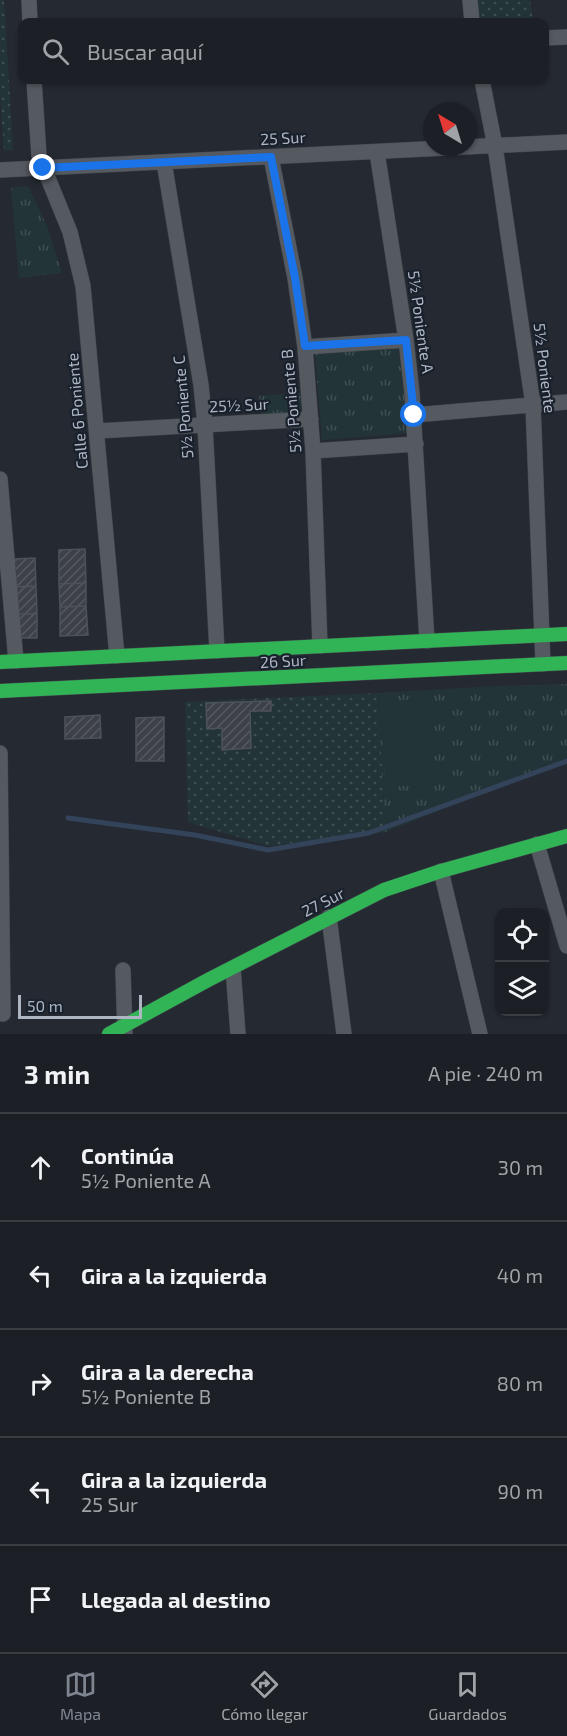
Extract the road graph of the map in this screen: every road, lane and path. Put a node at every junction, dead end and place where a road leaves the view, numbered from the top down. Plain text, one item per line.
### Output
1 (29, 0) edge
2 (470, 0) edge
3 (30, 18) edge
4 (472, 18) edge
5 (567, 37) edge
6 (549, 38) edge
7 (34, 84) edge
8 (483, 84) edge
9 (567, 142) edge
10 (495, 146) junction
11 (377, 152) junction
12 (271, 157) junction
13 (164, 162) junction
14 (43, 168) junction
15 (0, 170) edge
16 (406, 340) junction
17 (305, 346) junction
18 (567, 402) edge
19 (533, 405) junction
20 (414, 415) junction
21 (310, 419) junction
22 (205, 425) junction
23 (97, 431) junction
24 (416, 444) junction
25 (313, 451) junction
26 (0, 479) edge
27 (567, 634) edge
28 (543, 635) junction
29 (427, 641) junction
30 (320, 646) junction
31 (217, 651) junction
32 (16, 661) junction
33 (0, 662) edge
34 (567, 663) edge
35 (543, 664) junction
36 (111, 666) junction
37 (89, 687) junction
38 (0, 692) edge
39 (0, 753) edge
40 (567, 836) edge
41 (537, 844) junction
42 (441, 871) junction
43 (329, 917) junction
44 (567, 946) edge
45 (233, 968) junction
46 (123, 970) dead end
47 (3, 1014) dead end
48 (125, 1030) edge
49 (109, 1034) edge
50 (238, 1034) edge
51 (344, 1034) edge
52 (480, 1034) edge

1 - 3 street
2 - 4 street
5 - 6 street
7 - 14 street, Calle 6 Poniente
8 - 10 street, 5½ Poniente
9 - 10 street, 25 Sur
10 - 11 street, 25 Sur
10 - 19 street, 5½ Poniente
11 - 12 street, 25 Sur
11 - 16 street, 5½ Poniente A
12 - 13 street, 25 Sur
12 - 17 street, 5½ Poniente B
13 - 14 street, 25 Sur
13 - 22 street, 5½ Poniente C
14 - 15 street, 25 Sur
14 - 23 street, Calle 6 Poniente
16 - 17 street
16 - 20 street, 5½ Poniente A
17 - 21 street, 5½ Poniente B
18 - 19 street
19 - 20 street
19 - 28 street, 5½ Poniente
20 - 24 street, 5½ Poniente A
21 - 22 street, 25½ Sur
21 - 25 street, 5½ Poniente B
22 - 23 street, 25½ Sur
22 - 31 street, 5½ Poniente C
23 - 36 street, Calle 6 Poniente
24 - 25 street
24 - 29 street, 5½ Poniente A
25 - 30 street, 5½ Poniente B
26 - 32 street
27 - 28 street, 26 Sur
28 - 29 street, 26 Sur
28 - 35 street, 5½ Poniente
29 - 30 street, 26 Sur
30 - 31 street, 26 Sur
31 - 36 street, 26 Sur
32 - 33 street, 26 Sur
32 - 36 street, 26 Sur
34 - 35 street, 26 Sur
35 - 37 street, 26 Sur
36 - 37 street
37 - 38 street, 26 Sur
39 - 47 street
40 - 41 street, 27 Sur
41 - 42 street, 27 Sur
41 - 44 street
42 - 43 street, 27 Sur
42 - 52 street
43 - 45 street, 27 Sur
43 - 51 street
45 - 48 street, 27 Sur
45 - 50 street
46 - 48 street
48 - 49 street, 27 Sur

